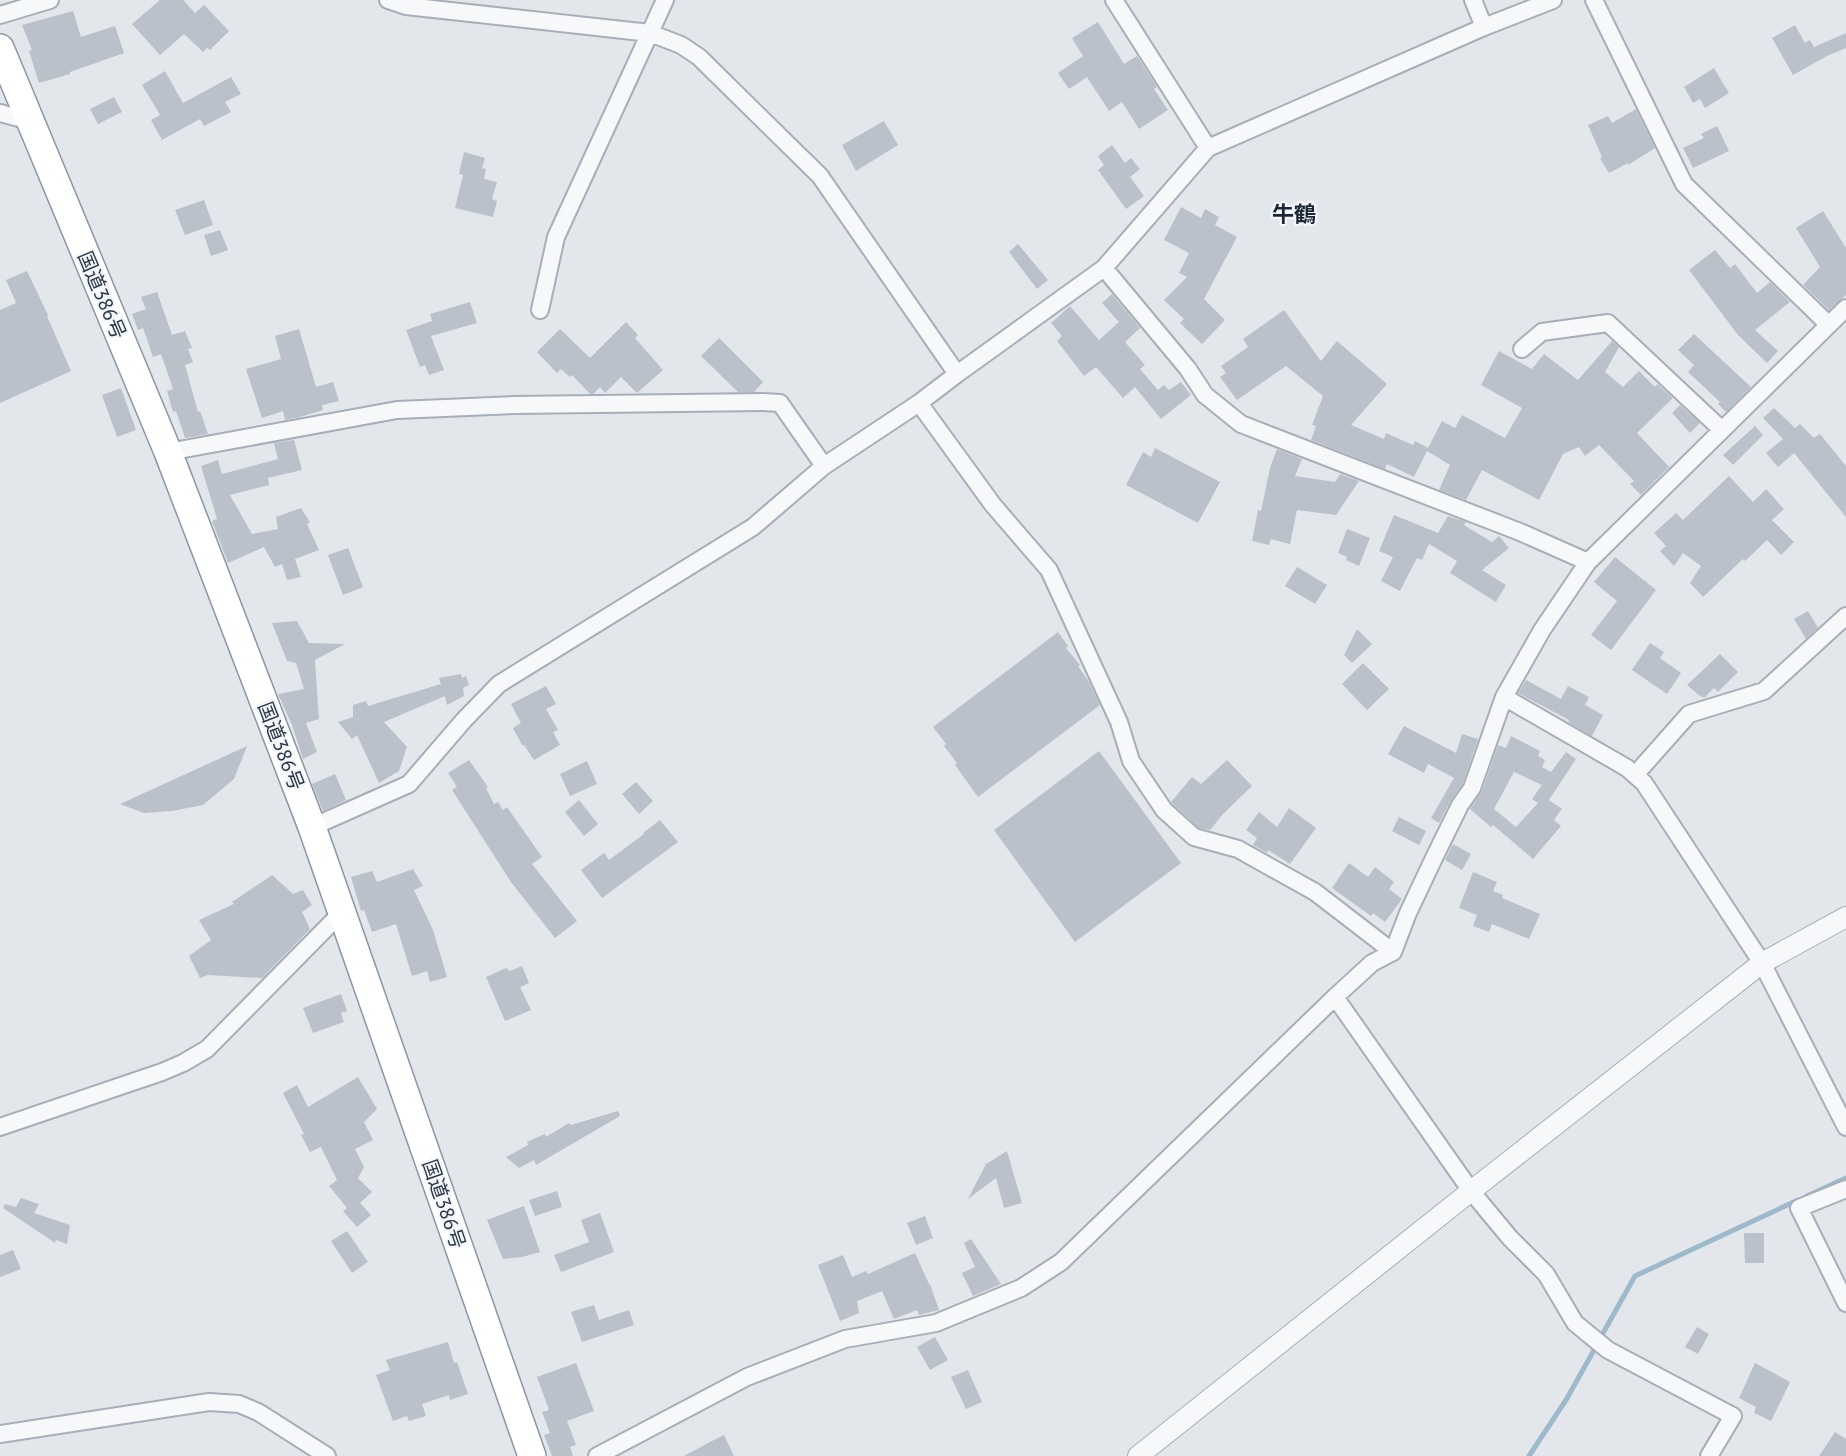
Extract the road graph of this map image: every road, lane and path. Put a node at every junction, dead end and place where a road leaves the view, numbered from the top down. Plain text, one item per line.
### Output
1 (50, 0) edge
2 (388, 0) edge
3 (665, 0) edge
4 (1114, 0) edge
5 (1473, 0) edge
6 (1553, 0) edge
7 (1594, 0) edge
8 (0, 15) edge
9 (1484, 27) junction
10 (650, 33) junction
11 (0, 48) edge
12 (0, 113) edge
13 (30, 122) junction
14 (1208, 148) junction
15 (1104, 268) junction
16 (1846, 308) edge
17 (540, 310) dead end
18 (1829, 325) junction
19 (1522, 349) dead end
20 (957, 374) junction
21 (919, 403) junction
22 (1722, 430) junction
23 (168, 452) junction
24 (824, 466) junction
25 (1588, 562) junction
26 (1846, 616) edge
27 (1504, 698) junction
28 (1635, 775) junction
29 (312, 827) junction
30 (342, 912) junction
31 (1846, 917) edge
32 (1393, 952) junction
33 (1762, 963) junction
34 (1335, 997) junction
35 (0, 1127) edge
36 (1846, 1127) edge
37 (1846, 1189) edge
38 (1472, 1191) junction
39 (1846, 1303) edge
40 (0, 1434) edge
41 (327, 1456) edge
42 (532, 1456) edge
43 (597, 1456) edge
44 (1138, 1456) edge
45 (1709, 1456) edge

1 - 8 street
2 - 10 street
3 - 10 street
4 - 14 street
5 - 9 street
6 - 9 street
7 - 18 street
9 - 14 street
10 - 17 street
10 - 20 street
11 - 13 highway, 国道386号
12 - 13 street
13 - 23 highway, 国道386号
14 - 15 street
15 - 20 street
15 - 25 street
16 - 18 street
18 - 22 street
19 - 22 street
20 - 21 street
21 - 24 street
21 - 32 street
22 - 25 street
23 - 24 street
23 - 29 highway, 国道386号
24 - 29 street
25 - 27 street
26 - 28 street
27 - 28 street
27 - 32 street
28 - 33 street
29 - 30 highway, 国道386号
30 - 35 street
30 - 42 highway, 国道386号
31 - 33 street
32 - 34 street
33 - 36 street
33 - 38 street
34 - 38 street
34 - 43 street
37 - 39 street
38 - 44 street
38 - 45 street
40 - 41 street

